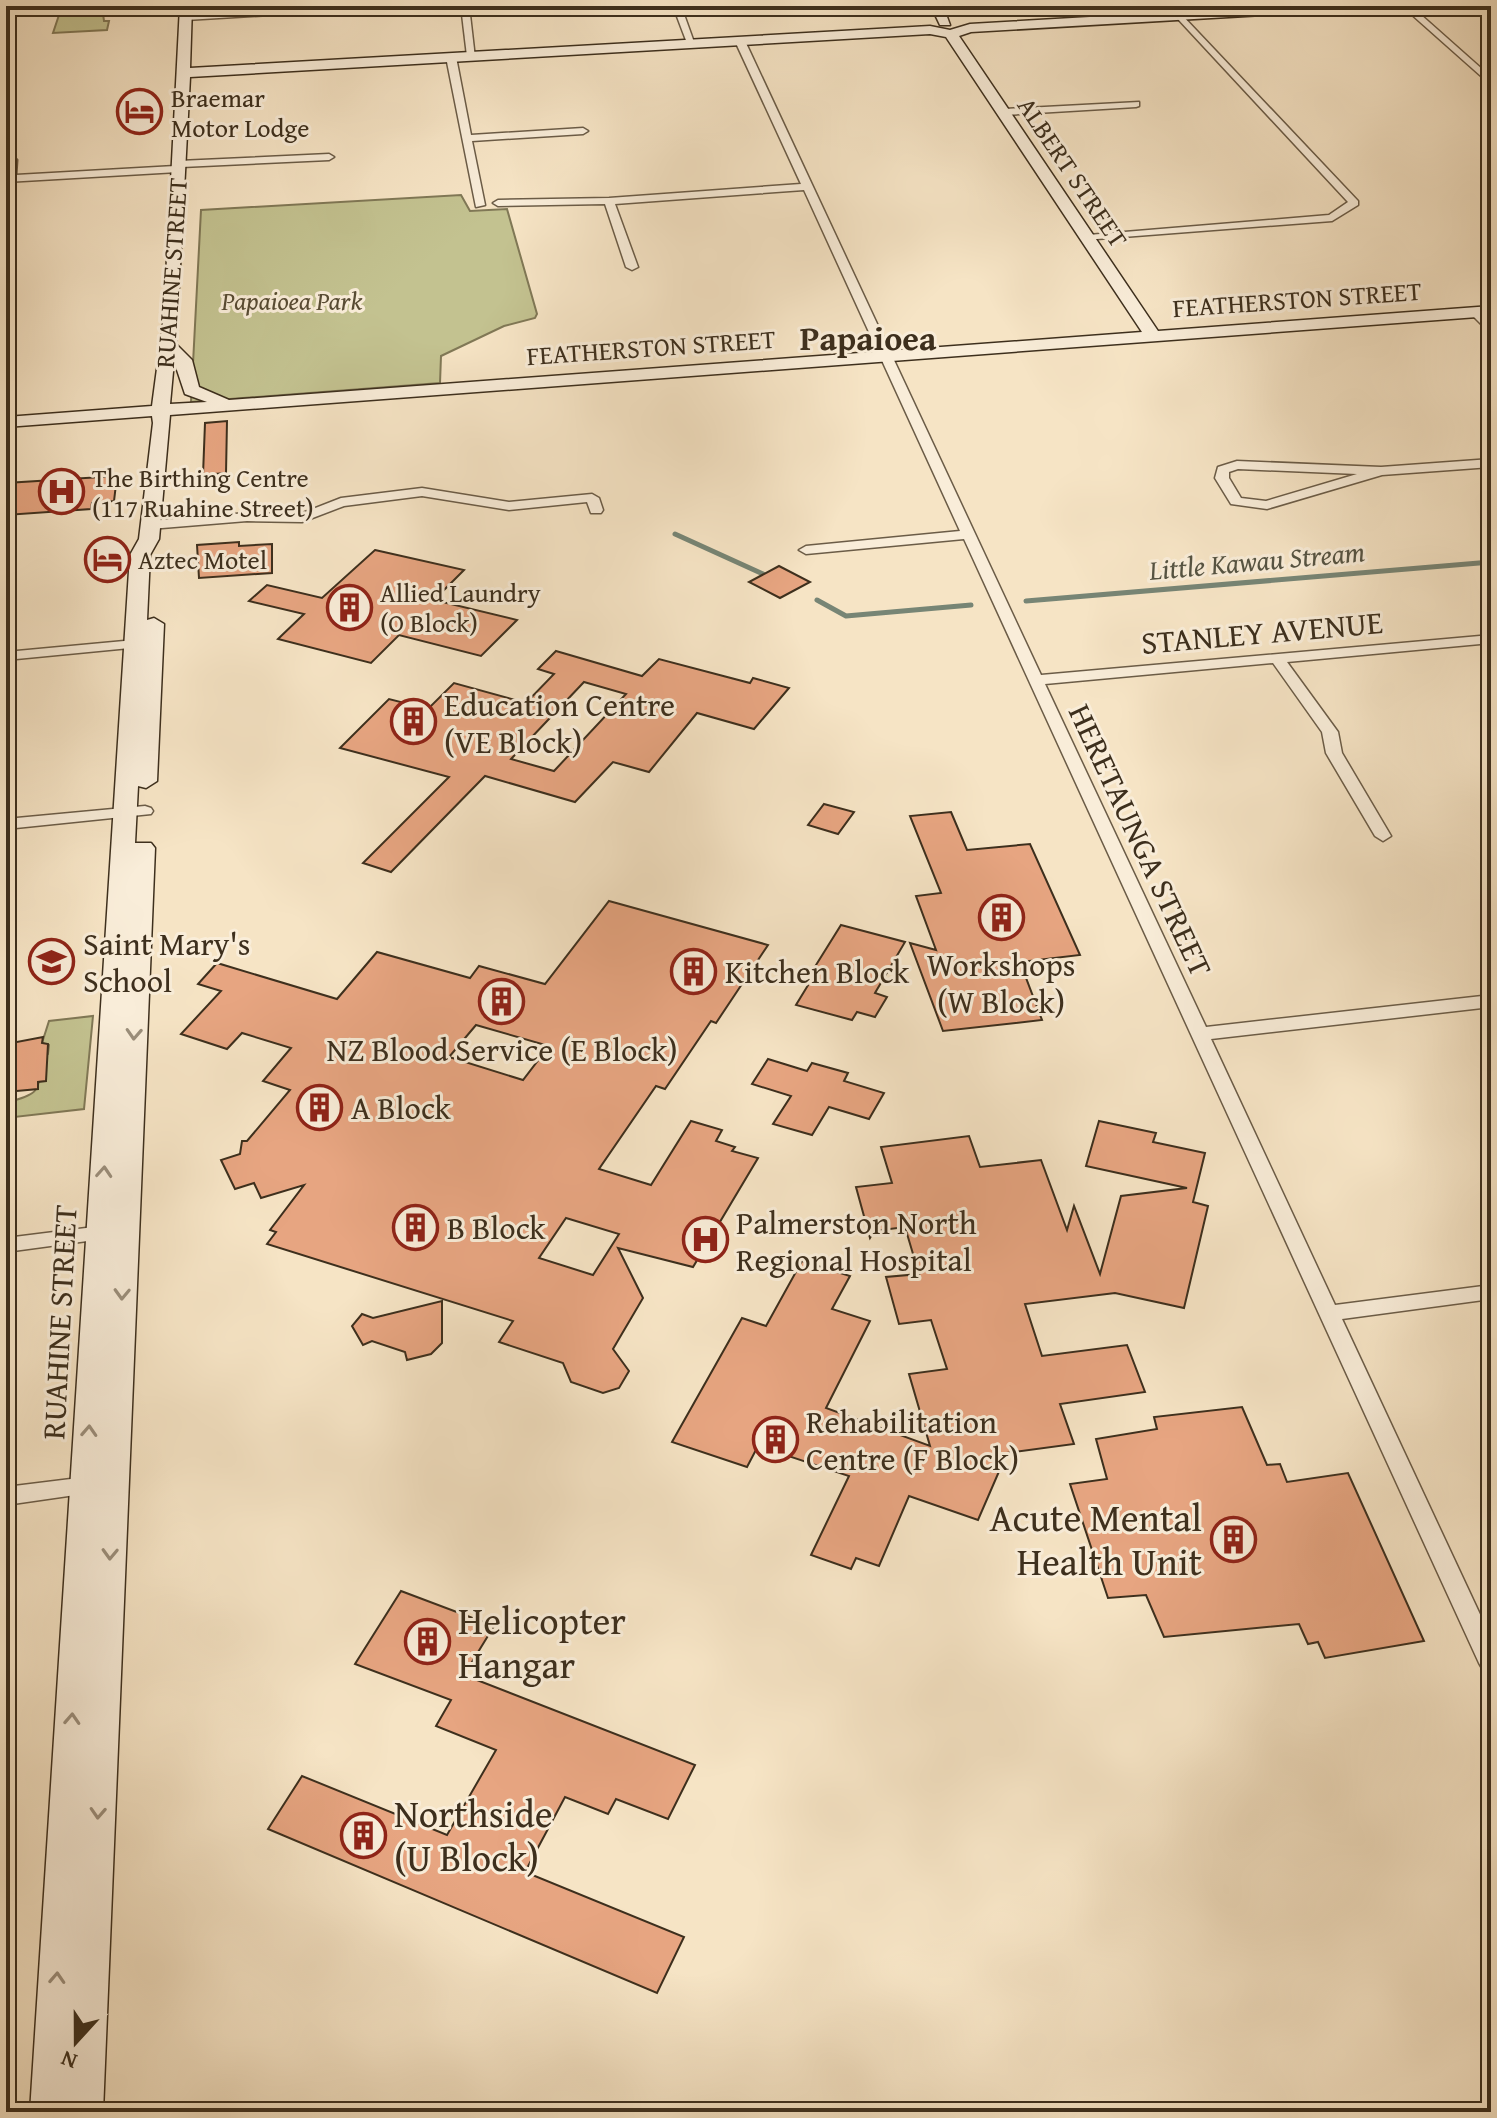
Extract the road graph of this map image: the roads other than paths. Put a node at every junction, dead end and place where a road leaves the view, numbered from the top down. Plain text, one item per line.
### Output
1 (465, 6) edge
2 (677, 6) edge
3 (937, 6) edge
4 (1348, 6) edge
5 (1406, 6) edge
6 (1320, 7) edge
7 (334, 9) dead end
8 (186, 12) edge
9 (1182, 12) edge
10 (954, 28) junction
11 (740, 41) junction
12 (692, 43) junction
13 (472, 56) junction
14 (451, 57) junction
15 (182, 73) junction
16 (1491, 82) edge
17 (1136, 104) dead end
18 (1005, 112) junction
19 (583, 131) dead end
20 (466, 138) junction
21 (6, 154) edge
22 (329, 157) dead end
23 (179, 167) junction
24 (8, 179) edge
25 (808, 187) junction
26 (609, 201) junction
27 (498, 203) dead end
28 (480, 205) dead end
29 (1088, 238) junction
30 (632, 267) dead end
31 (1483, 311) edge
32 (1491, 330) edge
33 (1153, 336) junction
34 (168, 346) junction
35 (887, 356) junction
36 (240, 402) junction
37 (161, 410) junction
38 (6, 422) edge
39 (1491, 463) edge
40 (1381, 471) junction
41 (596, 510) dead end
42 (149, 532) junction
43 (969, 534) junction
44 (806, 550) dead end
45 (1491, 639) edge
46 (135, 644) junction
47 (6, 656) edge
48 (1277, 658) junction
49 (1037, 680) junction
50 (136, 812) junction
51 (6, 824) edge
52 (1383, 836) dead end
53 (1491, 1001) edge
54 (1199, 1034) junction
55 (112, 1232) junction
56 (6, 1245) edge
57 (1491, 1292) edge
58 (1328, 1313) junction
59 (99, 1485) junction
60 (6, 1496) edge
61 (1484, 1631) edge
62 (1491, 1663) edge
63 (50, 2112) edge
64 (83, 2112) edge

1 - 13 street
2 - 12 street
3 - 10 main road, ALBERT STREET
4 - 6 main road
5 - 16 street
6 - 9 main road
7 - 8 street
8 - 15 main road, RUAHINE STREET
9 - 10 main road
9 - 29 street
10 - 11 main road
10 - 18 main road, ALBERT STREET
11 - 12 main road
11 - 25 street, HERETAUNGA STREET
12 - 13 main road
13 - 14 main road
14 - 15 main road
14 - 20 street
15 - 23 main road, RUAHINE STREET
17 - 18 street
18 - 29 main road, ALBERT STREET
19 - 20 street
20 - 28 street
21 - 24 street
22 - 23 street
23 - 24 street
23 - 34 main road, RUAHINE STREET
25 - 26 street
25 - 35 street, HERETAUNGA STREET
26 - 27 street
26 - 30 street
29 - 33 main road, ALBERT STREET
31 - 32 street
31 - 33 main road, FEATHERSTON STREET
33 - 35 main road, FEATHERSTON STREET
34 - 36 main road
34 - 37 main road, RUAHINE STREET
35 - 36 main road, FEATHERSTON STREET
35 - 43 street, HERETAUNGA STREET
36 - 37 main road, FEATHERSTON STREET
37 - 38 main road, FEATHERSTON STREET
37 - 42 main road, RUAHINE STREET
39 - 40 street
40 - 40 street
41 - 42 street
42 - 46 main road, RUAHINE STREET
42 - 50 main road, RUAHINE STREET
43 - 44 street
43 - 49 street, HERETAUNGA STREET
45 - 48 street, STANLEY AVENUE
46 - 47 street
46 - 50 main road, RUAHINE STREET
48 - 49 street, STANLEY AVENUE
48 - 52 street
49 - 54 street, HERETAUNGA STREET
50 - 51 street
50 - 55 main road, RUAHINE STREET
53 - 54 street
54 - 58 street, HERETAUNGA STREET
55 - 56 street
55 - 59 main road, RUAHINE STREET
57 - 58 street
58 - 61 street, HERETAUNGA STREET
59 - 60 street
63 -> 59 main road, RUAHINE STREET
59 -> 64 main road, RUAHINE STREET
61 - 62 street, HERETAUNGA STREET

